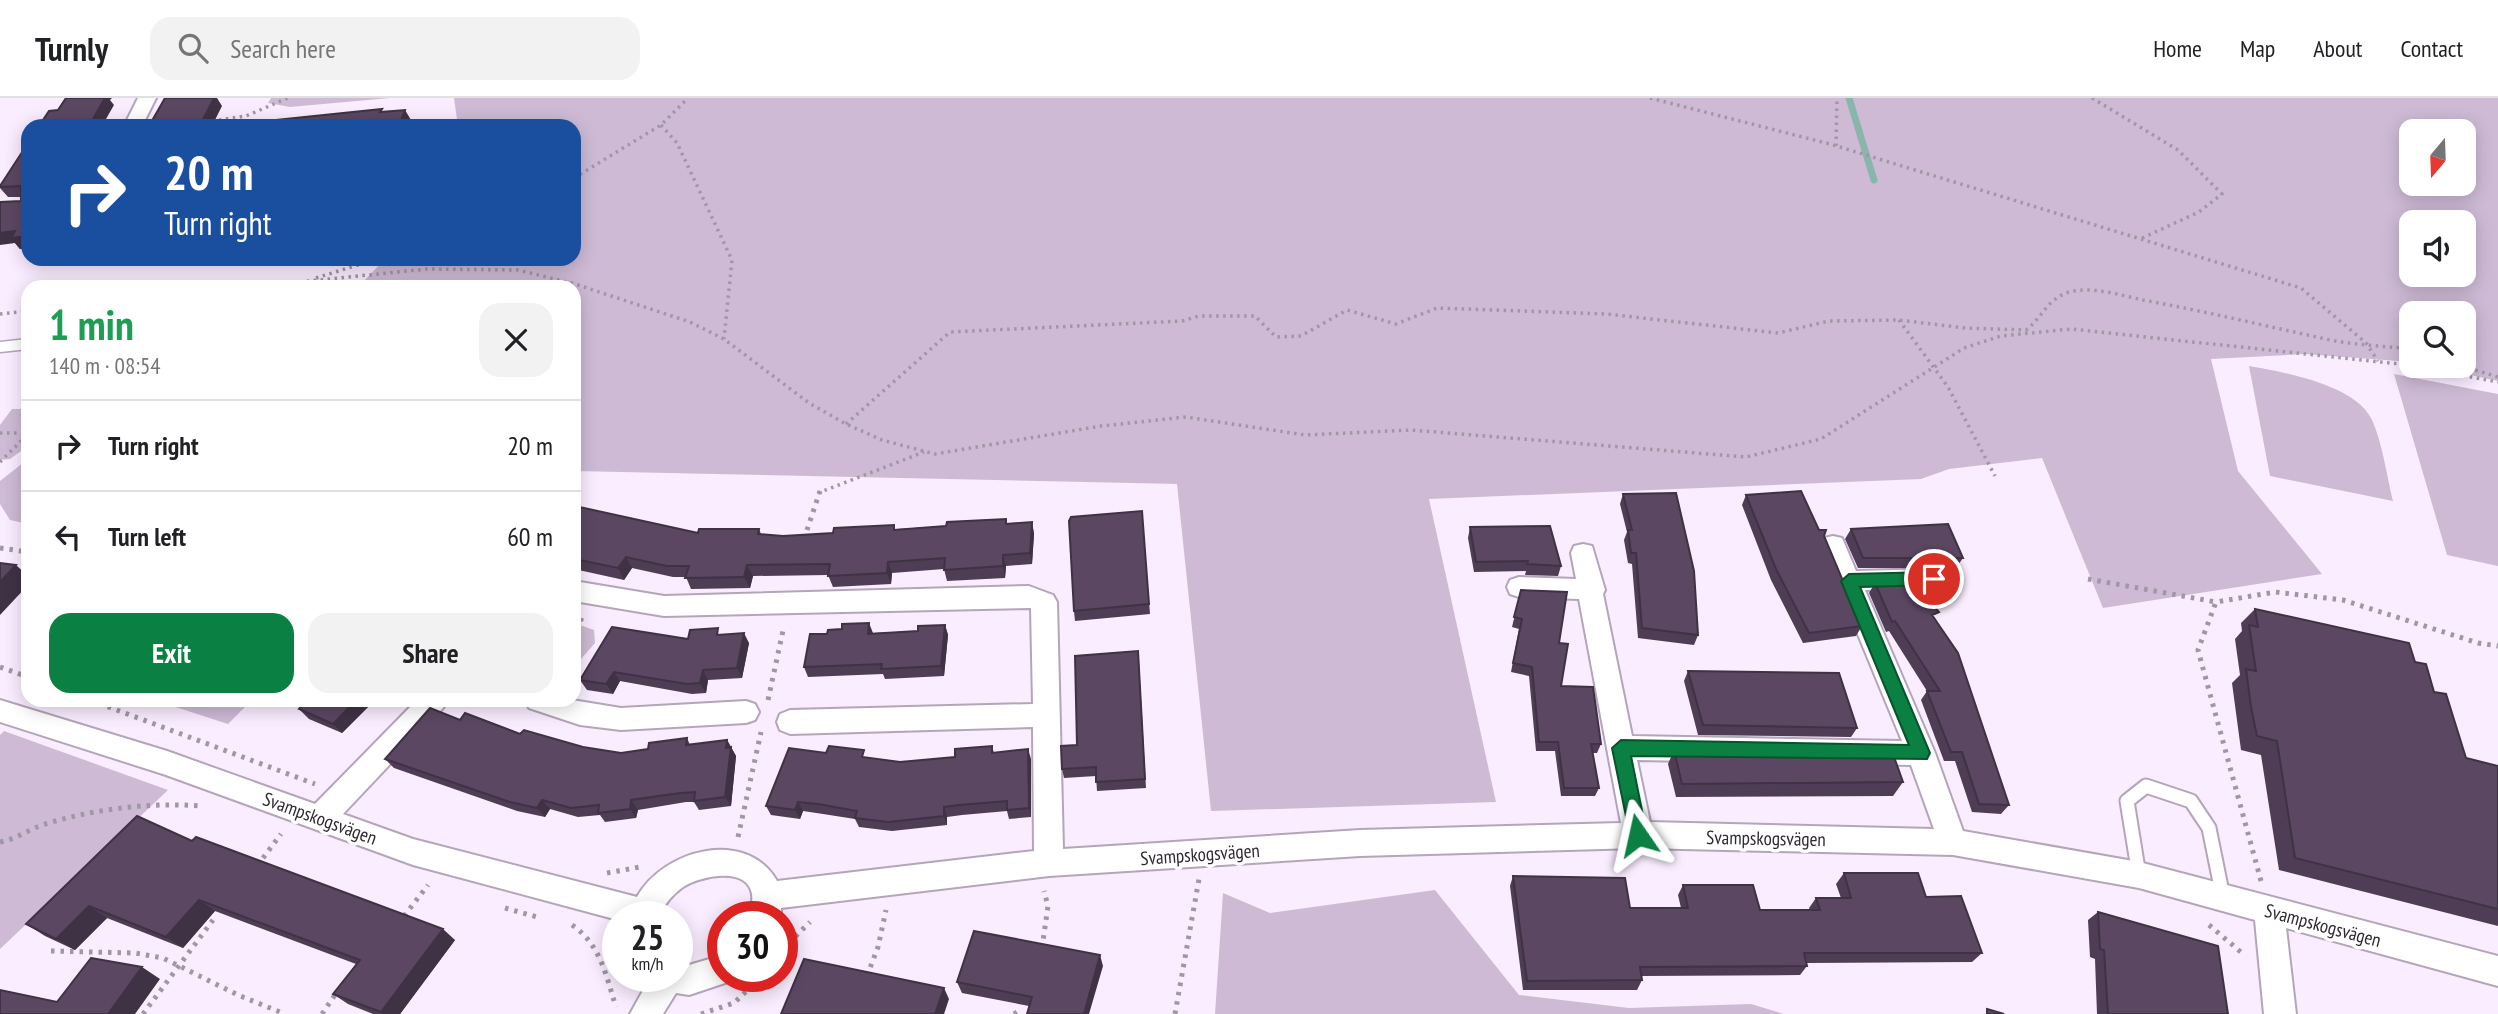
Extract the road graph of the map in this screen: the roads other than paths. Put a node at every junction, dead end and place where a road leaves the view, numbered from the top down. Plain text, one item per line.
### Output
1 (147, 98) edge
2 (136, 119) edge
3 (21, 345) edge
4 (0, 347) edge
5 (1833, 545) dead end
6 (1583, 553) dead end
7 (1934, 579) dead end
8 (1849, 581) junction
9 (1520, 586) dead end
10 (1593, 590) junction
11 (581, 592) edge
12 (426, 707) edge
13 (559, 707) edge
14 (0, 712) edge
15 (746, 712) dead end
16 (1044, 715) junction
17 (790, 722) dead end
18 (1621, 748) junction
19 (1921, 753) junction
20 (320, 818) junction
21 (1638, 835) junction
22 (1953, 842) junction
23 (1052, 874) junction
24 (2139, 875) junction
25 (2223, 897) junction
26 (651, 901) edge
27 (766, 901) edge
28 (602, 904) edge
29 (798, 904) edge
30 (2269, 911) junction
31 (2498, 971) edge
32 (658, 992) edge
33 (646, 1014) edge
34 (2280, 1014) edge

1 - 2 street
3 - 4 lane
5 - 8 street
6 - 10 street
7 - 8 street
8 - 19 street
9 - 10 street
10 - 18 street
11 - 16 street
12 - 20 street
13 - 15 street
14 - 20 street, Svampskogsvägen
16 - 17 street
16 - 23 street
18 - 19 street
18 - 21 street
19 - 22 street
20 - 28 street, Svampskogsvägen
21 - 22 street, Svampskogsvägen
21 - 23 street, Svampskogsvägen
22 - 24 street, Svampskogsvägen
23 - 29 street, Svampskogsvägen
24 - 25 street, Svampskogsvägen
24 - 25 lane
25 - 30 street, Svampskogsvägen
26 - 27 street, Svampskogsvägen
30 - 31 street, Svampskogsvägen
30 - 34 street
32 - 33 street

